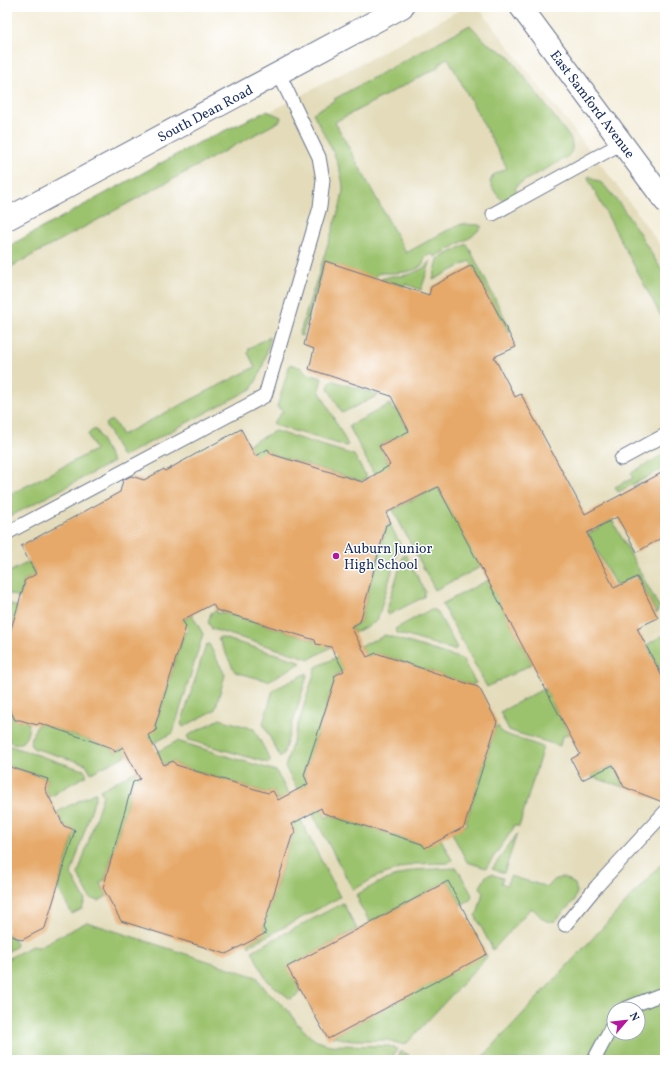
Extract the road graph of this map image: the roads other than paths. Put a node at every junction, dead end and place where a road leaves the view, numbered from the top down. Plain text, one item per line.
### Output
1 (402, 7) edge
2 (521, 7) edge
3 (279, 74) junction
4 (622, 143) junction
5 (665, 201) edge
6 (493, 214) dead end
7 (7, 219) edge
8 (665, 435) edge
9 (621, 459) dead end
10 (7, 534) edge
11 (665, 812) edge
12 (564, 925) dead end
13 (665, 993) edge
14 (644, 1001) edge
15 (606, 1037) edge
16 (594, 1060) edge

1 - 3 street, South Dean Road
2 - 4 street, East Samford Avenue
3 - 7 street, South Dean Road
3 - 10 lane
4 - 5 street, East Samford Avenue
4 - 6 lane
8 - 9 lane
11 - 12 lane
13 - 14 lane
15 - 16 lane

